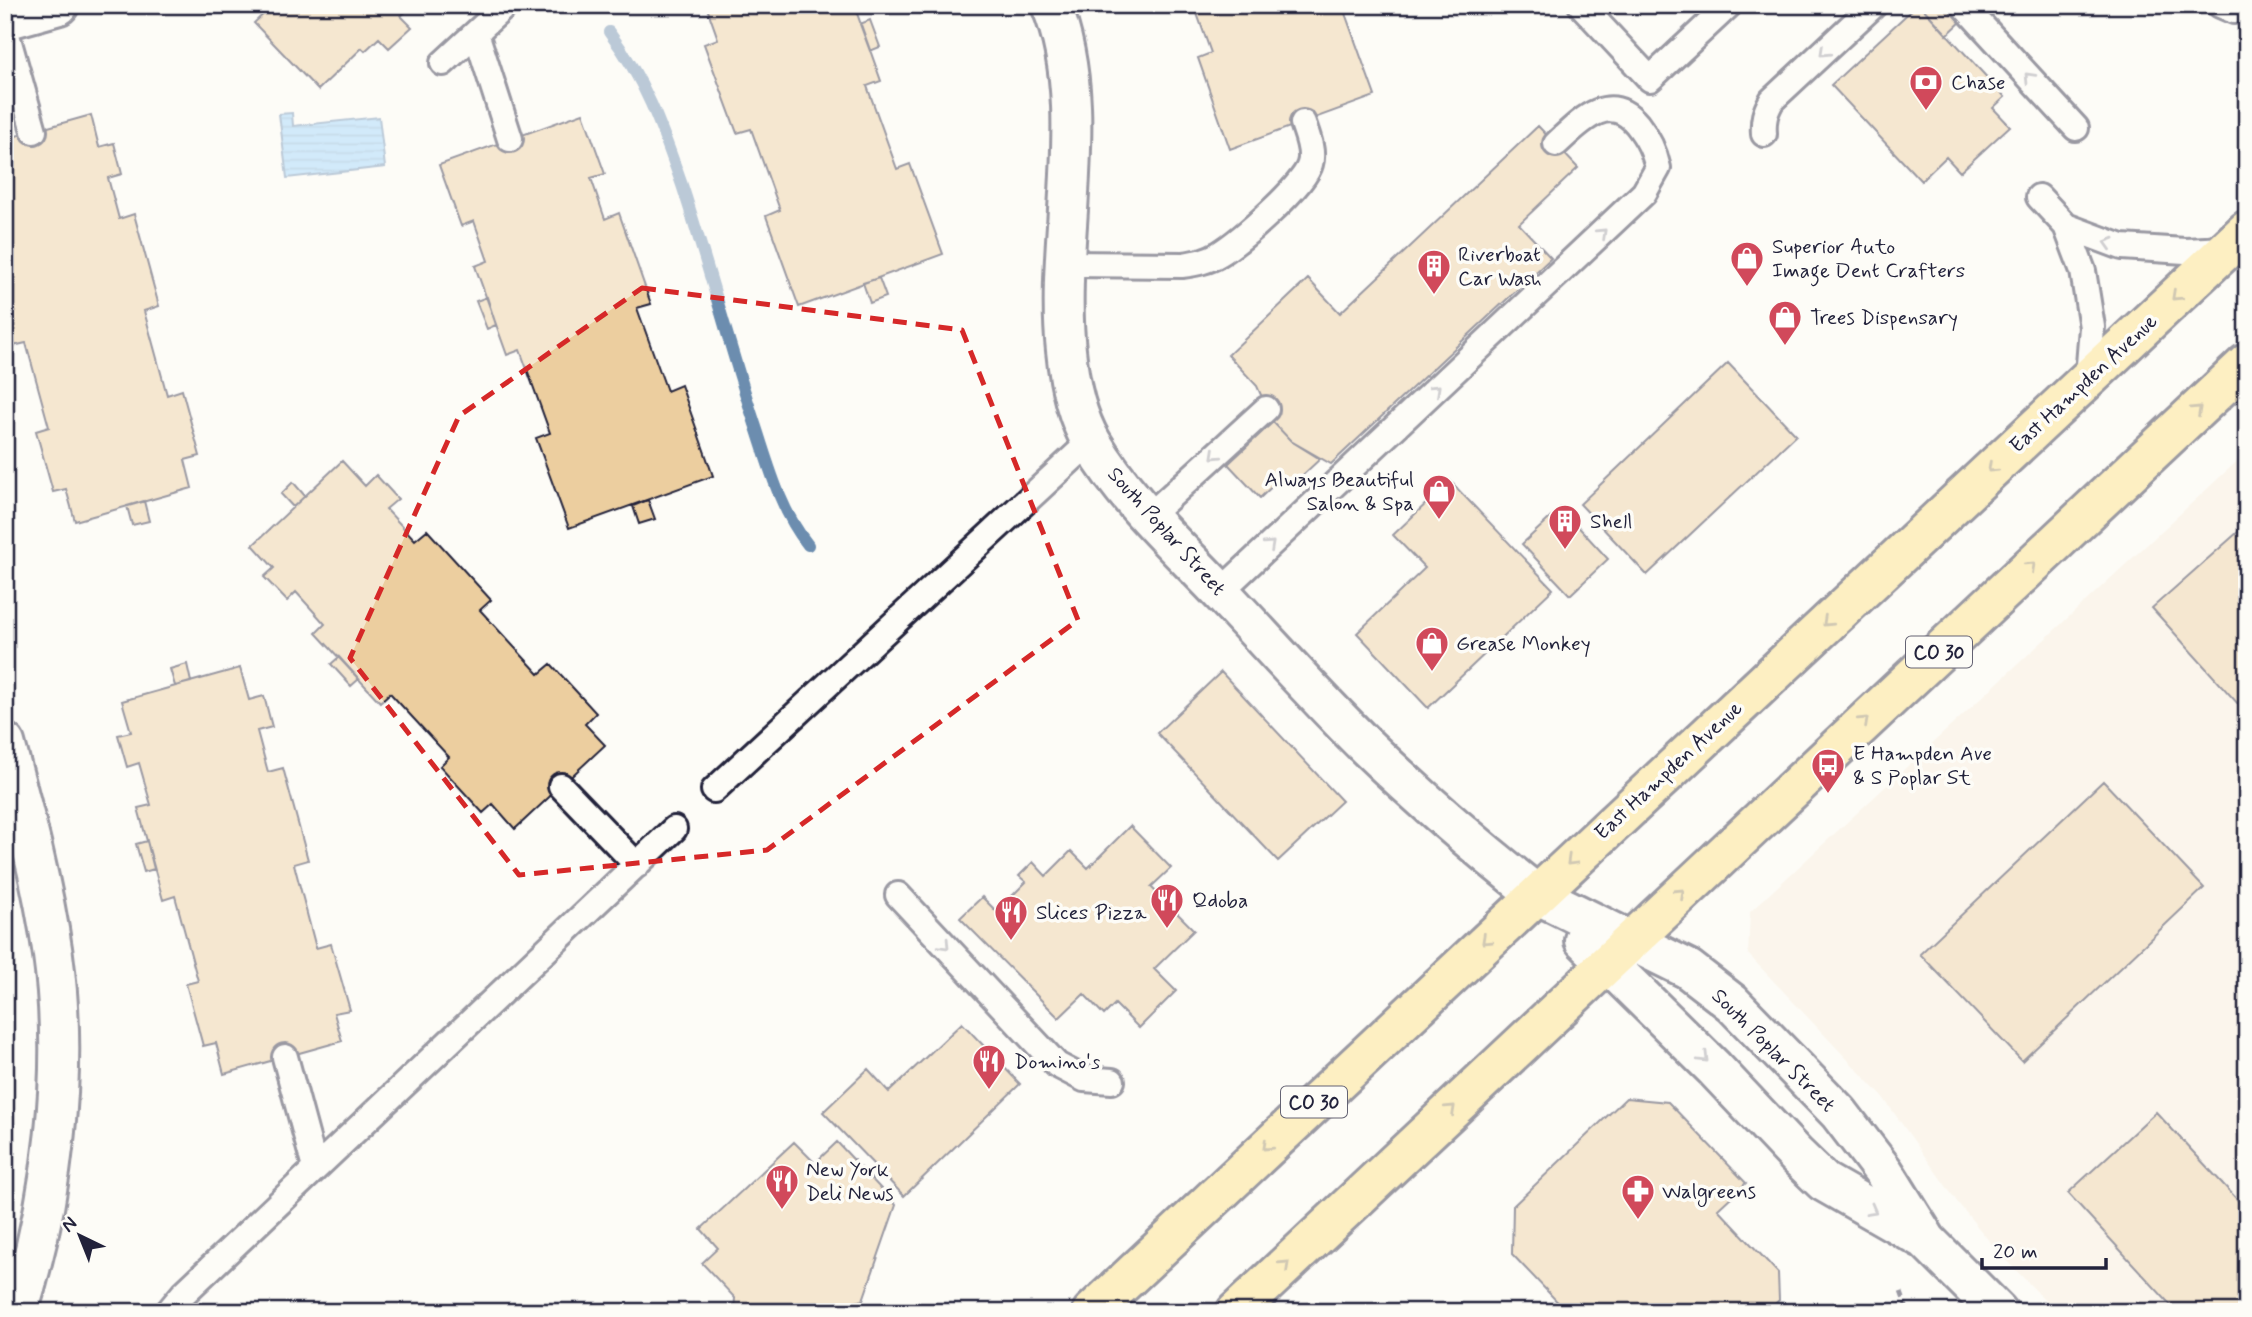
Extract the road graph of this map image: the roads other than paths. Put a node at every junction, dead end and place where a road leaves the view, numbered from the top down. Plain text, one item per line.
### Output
1 (59, 5) edge
2 (506, 5) edge
3 (1051, 5) edge
4 (1581, 5) edge
5 (1729, 5) edge
6 (1874, 5) edge
7 (1963, 5) edge
8 (2220, 5) edge
9 (2247, 6) edge
10 (5, 20) edge
11 (5, 28) edge
12 (476, 33) junction
13 (443, 63) dead end
14 (1303, 123) dead end
15 (2076, 128) dead end
16 (34, 131) dead end
17 (1764, 134) dead end
18 (510, 139) dead end
19 (1556, 144) dead end
20 (2039, 197) dead end
21 (2066, 226) junction
22 (2236, 239) edge
23 (1065, 264) junction
24 (2247, 363) edge
25 (2088, 378) junction
26 (1266, 409) dead end
27 (1091, 441) junction
28 (1148, 517) junction
29 (1220, 592) junction
30 (5, 743) edge
31 (561, 786) dead end
32 (714, 790) dead end
33 (674, 830) dead end
34 (637, 865) junction
35 (1536, 894) junction
36 (898, 895) dead end
37 (1619, 951) junction
38 (285, 1057) dead end
39 (1112, 1082) dead end
40 (316, 1168) junction
41 (1927, 1241) junction
42 (18, 1312) edge
43 (168, 1312) edge
44 (1091, 1312) edge
45 (1236, 1312) edge
46 (1998, 1312) edge

1 - 10 street
2 - 12 lane
3 - 23 street, South Poplar Street
4 - 5 lane
6 -> 17 lane
15 -> 7 lane
8 - 9 lane
11 - 16 lane
12 - 13 lane
12 - 18 lane
14 - 23 lane
29 -> 19 lane
20 - 21 lane
22 -> 21 lane
21 - 25 lane
22 -> 25 main road, East Hampden Avenue / CO 30
23 - 27 street, South Poplar Street
37 -> 24 main road, CO 30
25 -> 35 main road, East Hampden Avenue / CO 30
26 -> 28 lane
27 - 28 street, South Poplar Street
27 - 32 lane
28 - 29 street, South Poplar Street
29 - 35 street, South Poplar Street
30 - 42 street
31 - 34 lane
33 - 34 lane
34 - 40 lane
35 - 37 street, South Poplar Street
35 -> 44 main road, East Hampden Avenue / CO 30
36 -> 39 lane
37 -> 41 street, South Poplar Street
37 - 41 street, South Poplar Street
45 -> 37 main road, CO 30
38 - 40 lane
40 - 43 lane
41 - 46 street, South Poplar Street

